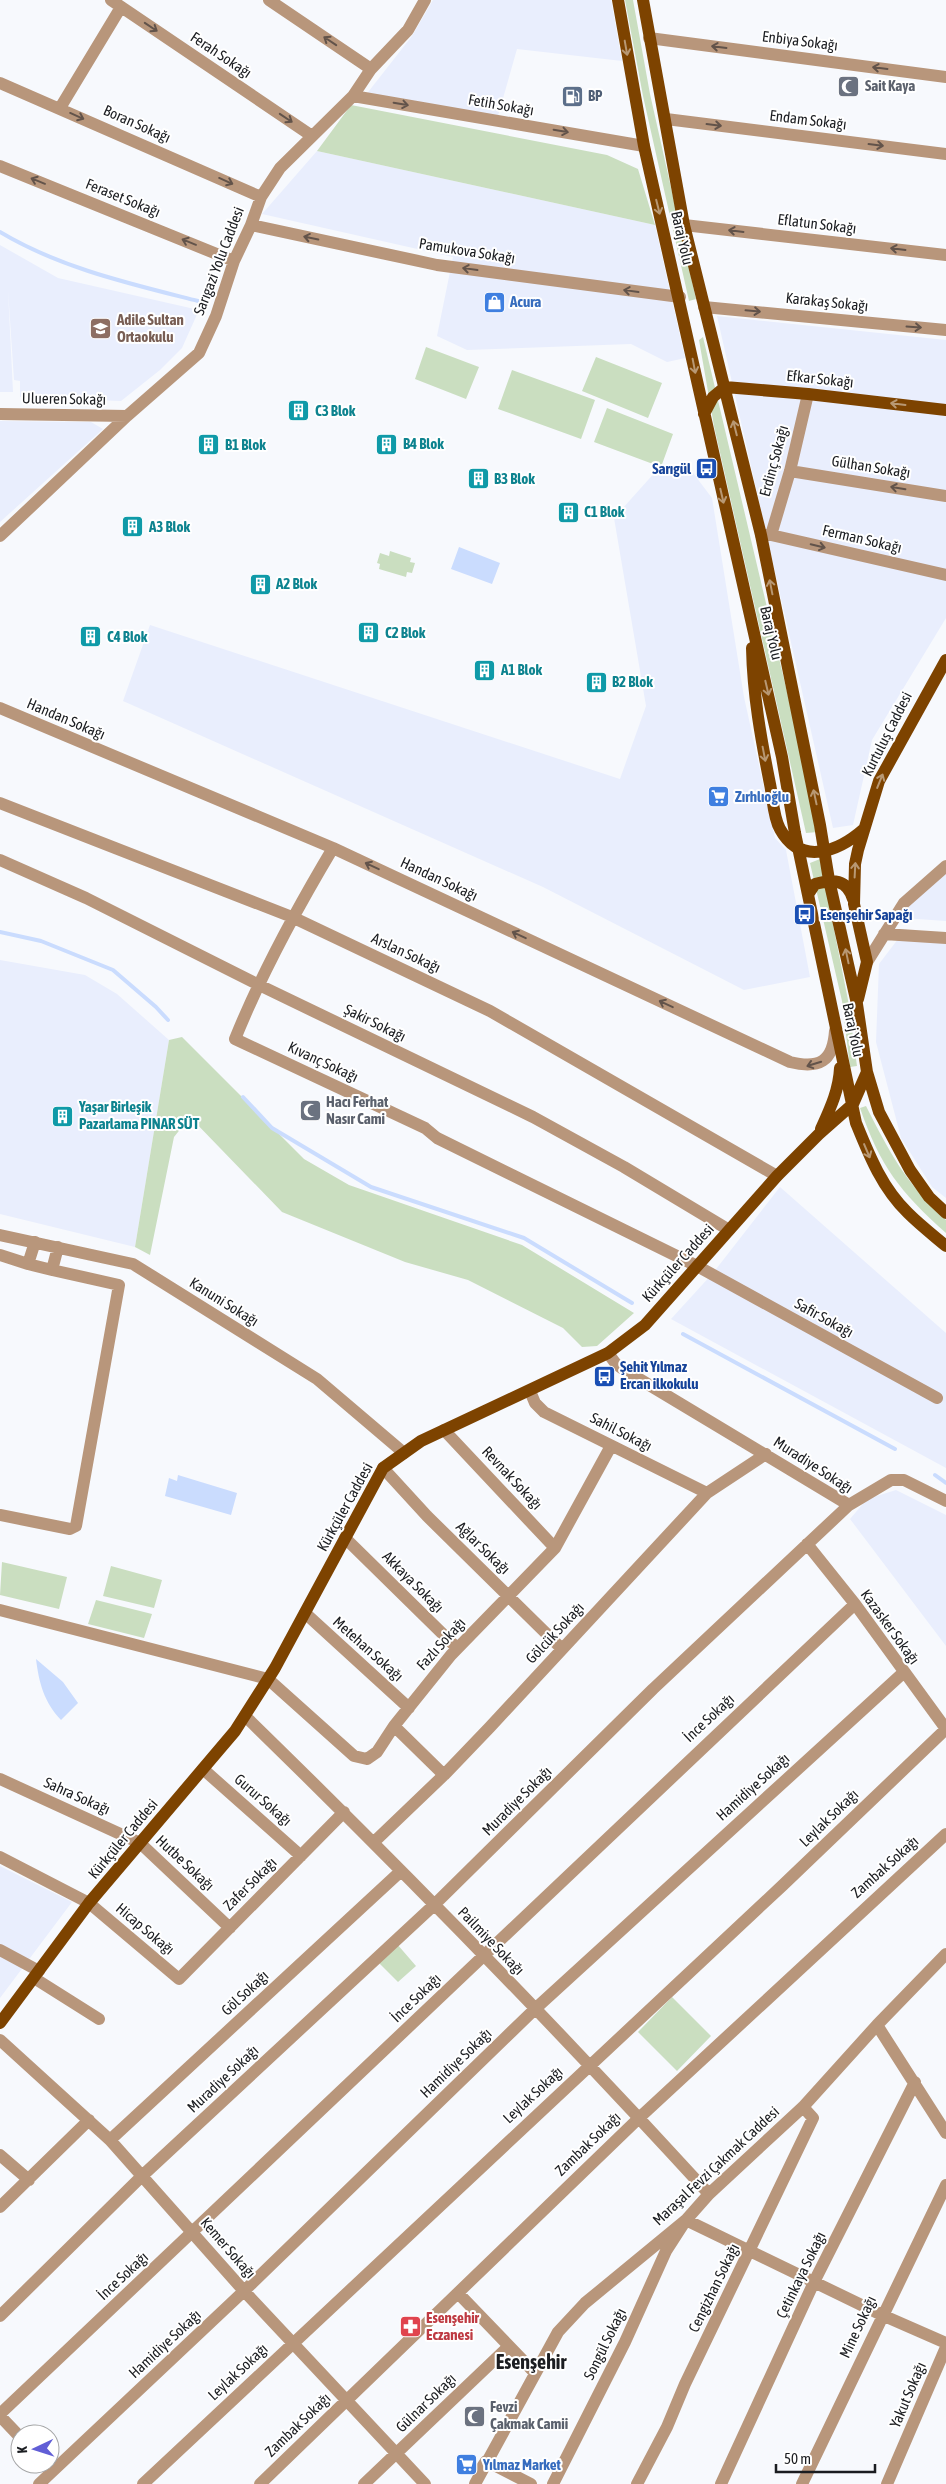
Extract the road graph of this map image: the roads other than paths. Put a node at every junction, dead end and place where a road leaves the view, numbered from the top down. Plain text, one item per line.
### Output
1 (269, 0) edge
2 (618, 0) edge
3 (643, 0) edge
4 (422, 1) edge
5 (116, 3) edge
6 (649, 38) junction
7 (371, 69) junction
8 (946, 77) edge
9 (0, 83) edge
10 (353, 96) junction
11 (60, 108) junction
12 (666, 119) junction
13 (312, 136) junction
14 (644, 146) junction
15 (946, 154) edge
16 (0, 166) edge
17 (261, 196) junction
18 (251, 225) junction
19 (684, 225) junction
20 (946, 255) edge
21 (234, 261) junction
22 (680, 297) junction
23 (704, 307) junction
24 (946, 330) edge
25 (725, 387) junction
26 (808, 394) junction
27 (946, 410) edge
28 (0, 414) edge
29 (704, 414) junction
30 (127, 416) junction
31 (790, 471) junction
32 (946, 496) edge
33 (766, 535) junction
34 (0, 536) edge
35 (946, 575) edge
36 (946, 660) edge
37 (0, 708) edge
38 (0, 803) edge
39 (866, 827) junction
40 (798, 847) junction
41 (333, 848) junction
42 (824, 852) junction
43 (0, 860) edge
44 (946, 866) edge
45 (828, 880) junction
46 (809, 894) junction
47 (854, 904) junction
48 (292, 917) junction
49 (884, 934) junction
50 (946, 938) edge
51 (867, 962) junction
52 (257, 984) junction
53 (857, 1004) junction
54 (835, 1026) junction
55 (840, 1052) junction
56 (867, 1072) junction
57 (853, 1104) junction
58 (819, 1134) junction
59 (777, 1176) junction
60 (946, 1212) edge
61 (729, 1230) junction
62 (0, 1235) edge
63 (34, 1242) junction
64 (946, 1246) edge
65 (58, 1247) junction
66 (0, 1255) edge
67 (28, 1264) junction
68 (697, 1266) junction
69 (52, 1270) junction
70 (608, 1353) junction
71 (530, 1391) junction
72 (937, 1398) dead end
73 (444, 1430) junction
74 (611, 1446) junction
75 (404, 1453) junction
76 (766, 1454) junction
77 (383, 1468) junction
78 (707, 1493) junction
79 (946, 1501) edge
80 (849, 1505) junction
81 (0, 1515) edge
82 (345, 1538) junction
83 (807, 1544) junction
84 (555, 1548) junction
85 (509, 1596) junction
86 (855, 1604) junction
87 (0, 1610) edge
88 (305, 1614) junction
89 (458, 1648) junction
90 (562, 1649) junction
91 (903, 1673) junction
92 (268, 1680) junction
93 (409, 1708) junction
94 (245, 1716) junction
95 (394, 1726) junction
96 (946, 1729) edge
97 (203, 1769) junction
98 (444, 1775) junction
99 (0, 1780) edge
100 (344, 1812) junction
101 (946, 1834) edge
102 (374, 1842) junction
103 (140, 1843) junction
104 (301, 1856) junction
105 (0, 1857) edge
106 (401, 1871) junction
107 (89, 1904) junction
108 (434, 1905) junction
109 (230, 1928) junction
110 (0, 1950) edge
111 (946, 1954) edge
112 (484, 1955) junction
113 (36, 1974) junction
114 (179, 1979) joint
115 (535, 2009) junction
116 (1, 2019) edge
117 (99, 2019) dead end
118 (877, 2025) junction
119 (0, 2040) edge
120 (589, 2065) junction
121 (915, 2082) junction
122 (803, 2107) junction
123 (639, 2118) junction
124 (90, 2120) junction
125 (946, 2133) edge
126 (110, 2140) junction
127 (0, 2155) edge
128 (142, 2176) junction
129 (29, 2180) junction
130 (946, 2185) edge
131 (709, 2194) junction
132 (0, 2207) edge
133 (686, 2220) junction
134 (193, 2232) junction
135 (751, 2250) junction
136 (815, 2280) junction
137 (244, 2291) junction
138 (458, 2293) junction
139 (882, 2314) junction
140 (0, 2316) edge
141 (293, 2343) junction
142 (946, 2343) edge
143 (509, 2346) junction
144 (946, 2347) edge
145 (535, 2373) junction
146 (347, 2401) junction
147 (0, 2415) edge
148 (10, 2426) edge
149 (397, 2453) junction
150 (60, 2458) edge
151 (486, 2461) junction
152 (143, 2484) edge
153 (260, 2484) edge
154 (364, 2484) edge
155 (425, 2484) edge
156 (467, 2484) edge
157 (475, 2484) edge
158 (531, 2484) edge
159 (553, 2484) edge
160 (637, 2484) edge
161 (721, 2484) edge
162 (802, 2484) edge
163 (887, 2484) edge

7 -> 1 street
2 -> 14 main road, Baraj Yolu
3 - 6 main road, Baraj Yolu
4 - 7 street, Sarıgazi Yolu Caddesi
5 - 11 street
5 -> 13 street, Ferah Sokağı
8 -> 6 street, Enbiya Sokağı
6 - 12 main road, Baraj Yolu
7 - 10 street, Sarıgazi Yolu Caddesi
9 - 11 street, Boran Sokağı
10 - 13 street, Sarıgazi Yolu Caddesi
10 -> 14 street, Fetih Sokağı
11 -> 17 street, Boran Sokağı
12 -> 15 street, Endam Sokağı
12 - 19 main road, Baraj Yolu
13 - 17 street, Sarıgazi Yolu Caddesi
14 -> 22 main road, Baraj Yolu
21 -> 16 street, Feraset Sokağı
17 - 18 street, Sarıgazi Yolu Caddesi
18 - 21 street, Sarıgazi Yolu Caddesi
22 -> 18 street, Pamukova Sokağı
20 -> 19 street, Eflatun Sokağı
19 - 23 main road, Baraj Yolu
21 - 30 street, Sarıgazi Yolu Caddesi
22 -> 29 main road, Baraj Yolu
23 -> 24 street, Karakaş Sokağı
23 - 25 main road, Baraj Yolu
25 - 26 main road, Efkar Sokağı
25 - 29 main road
33 -> 25 main road, Baraj Yolu
27 -> 26 main road, Efkar Sokağı
26 - 31 street, Erdinç Sokağı
28 - 30 street, Ulueren Sokağı
29 -> 40 main road, Baraj Yolu
30 - 34 street, Sarıgazi Yolu Caddesi
32 -> 31 street, Gülhan Sokağı
31 - 33 street, Erdinç Sokağı
33 -> 35 street, Ferman Sokağı
42 -> 33 main road, Baraj Yolu
39 -> 36 main road, Kurtuluş Caddesi
37 - 41 street, Handan Sokağı
38 - 48 street, Arslan Sokağı
39 - 42 main road
47 -> 39 main road, Kurtuluş Caddesi
40 - 42 main road
40 - 46 main road, Baraj Yolu
41 - 48 street, Kıvanç Sokağı
54 -> 41 street, Handan Sokağı
42 - 45 main road, Baraj Yolu
43 - 52 street, Şakir Sokağı
44 - 49 street
45 - 46 main road
45 - 47 main road
53 -> 45 main road, Baraj Yolu
46 - 54 main road, Baraj Yolu
47 - 51 main road
48 - 52 street, Kıvanç Sokağı
48 - 59 street, Arslan Sokağı
49 - 50 street
49 - 51 street
51 - 53 main road
52 - 61 street, Şakir Sokağı
52 - 68 street, Kıvanç Sokağı
53 - 56 main road, Baraj Yolu
54 - 55 main road, Baraj Yolu
55 - 57 main road, Baraj Yolu
55 - 58 main road
56 - 57 main road
56 - 60 main road, Baraj Yolu
57 - 58 main road, Kürkçüler Caddesi
57 -> 64 main road, Baraj Yolu
58 - 59 main road, Kürkçüler Caddesi
59 - 61 main road, Kürkçüler Caddesi
61 - 68 main road, Kürkçüler Caddesi
62 - 63 street, Kanuni Sokağı
63 - 65 street, Kanuni Sokağı
63 - 67 street
65 - 69 street
65 - 75 street, Kanuni Sokağı
66 - 67 street
67 - 69 street
68 - 70 main road, Kürkçüler Caddesi
68 - 72 street, Safir Sokağı
69 - 81 street
70 - 71 main road, Kürkçüler Caddesi
70 - 76 street, Muradiye Sokağı
71 - 73 main road, Kürkçüler Caddesi
71 - 74 street, Sahil Sokağı
73 - 75 main road, Kürkçüler Caddesi
73 - 84 street, Revnak Sokağı
74 - 78 street, Sahil Sokağı
74 - 84 street, Fazlı Sokağı
75 - 77 main road, Kürkçüler Caddesi
76 - 78 street, Gölcük Sokağı
76 - 80 street, Muradiye Sokağı
77 - 82 main road, Kürkçüler Caddesi
77 - 85 street, Ağlar Sokağı
78 - 90 street, Gölcük Sokağı
79 - 80 street
80 - 83 street, Muradiye Sokağı
82 - 88 main road, Kürkçüler Caddesi
82 - 89 street, Akkaya Sokağı
83 - 86 street, Kazasker Sokağı
83 - 108 street, Muradiye Sokağı
84 - 85 street, Fazlı Sokağı
85 - 89 street, Fazlı Sokağı
85 - 90 street, Ağlar Sokağı
86 - 91 street, Kazasker Sokağı
86 - 112 street, İnce Sokağı
87 - 92 street
88 - 92 main road, Kürkçüler Caddesi
88 - 93 street, Metehan Sokağı
89 - 93 street, Fazlı Sokağı
90 - 98 street, Gölcük Sokağı
91 - 96 street, Kazasker Sokağı
91 - 115 street, Hamidiye Sokağı
92 - 94 main road, Kürkçüler Caddesi
92 - 95 street, Fazlı Sokağı
93 - 95 street, Fazlı Sokağı
94 - 97 main road, Kürkçüler Caddesi
94 - 100 street, Pailmiye Sokağı
95 - 98 street
96 - 120 street, Leylak Sokağı
97 - 103 main road, Kürkçüler Caddesi
97 - 104 street, Gurur Sokağı
98 - 102 street, Gölcük Sokağı
99 - 103 street, Sahra Sokağı
100 - 102 street, Pailmiye Sokağı
100 - 104 street, Zafer Sokağı
101 - 123 street, Zambak Sokağı
102 - 106 street, Pailmiye Sokağı
103 - 107 main road, Kürkçüler Caddesi
103 - 109 street, Hutbe Sokağı
104 - 109 street, Zafer Sokağı
105 - 107 street, Hicap Sokağı
106 - 108 street, Pailmiye Sokağı
106 - 126 street, Göl Sokağı
107 - 113 main road, Kürkçüler Caddesi
107 - 114 street, Hicap Sokağı
108 - 112 street, Pailmiye Sokağı
108 - 128 street, Muradiye Sokağı
109 - 114 street, Zafer Sokağı
110 - 113 street
111 - 118 street, Maraşal Fevzi Çakmak Caddesi
112 - 115 street, Pailmiye Sokağı
112 - 134 street, İnce Sokağı
113 - 116 main road, Kürkçüler Caddesi
113 - 117 street
115 - 120 street, Pailmiye Sokağı
115 - 137 street, Hamidiye Sokağı
118 - 121 street
118 - 122 street, Maraşal Fevzi Çakmak Caddesi
119 - 124 street, Kemer Sokağı
120 - 123 street, Pailmiye Sokağı
120 - 141 street, Leylak Sokağı
121 - 125 street
121 - 136 street, Çetinkaya Sokağı
122 - 131 street, Maraşal Fevzi Çakmak Caddesi
122 - 135 street, Cengizhan Sokağı
123 - 131 street, Pailmiye Sokağı
123 - 138 street, Zambak Sokağı
124 - 126 street, Kemer Sokağı
124 - 129 street
126 - 128 street, Kemer Sokağı
127 - 129 street
128 - 134 street, Kemer Sokağı
128 - 140 street, Muradiye Sokağı
129 - 132 street
130 - 139 street, Mine Sokağı
131 - 133 street, Maraşal Fevzi Çakmak Caddesi
133 - 135 street
133 - 145 street, Maraşal Fevzi Çakmak Caddesi
133 - 159 street, Songül Sokağı
134 - 137 street, Kemer Sokağı
134 - 147 street, İnce Sokağı
135 - 136 street
135 - 160 street, Cengizhan Sokağı
136 - 139 street
136 - 161 street, Çetinkaya Sokağı
137 - 141 street, Kemer Sokağı
137 - 150 street, Hamidiye Sokağı
138 - 143 street
138 - 146 street, Zambak Sokağı
139 - 142 street
139 - 162 street, Mine Sokağı
141 - 146 street, Kemer Sokağı
141 - 152 street, Leylak Sokağı
143 - 145 street
143 - 149 street, Gülnar Sokağı
144 - 163 street, Yakut Sokağı
145 - 151 street, Maraşal Fevzi Çakmak Caddesi
146 - 149 street, Kemer Sokağı
146 - 153 street, Zambak Sokağı
147 - 148 street
149 - 154 street, Gülnar Sokağı
149 - 155 street, Kemer Sokağı
151 - 156 street
151 - 157 street, Maraşal Fevzi Çakmak Caddesi
151 - 158 street

